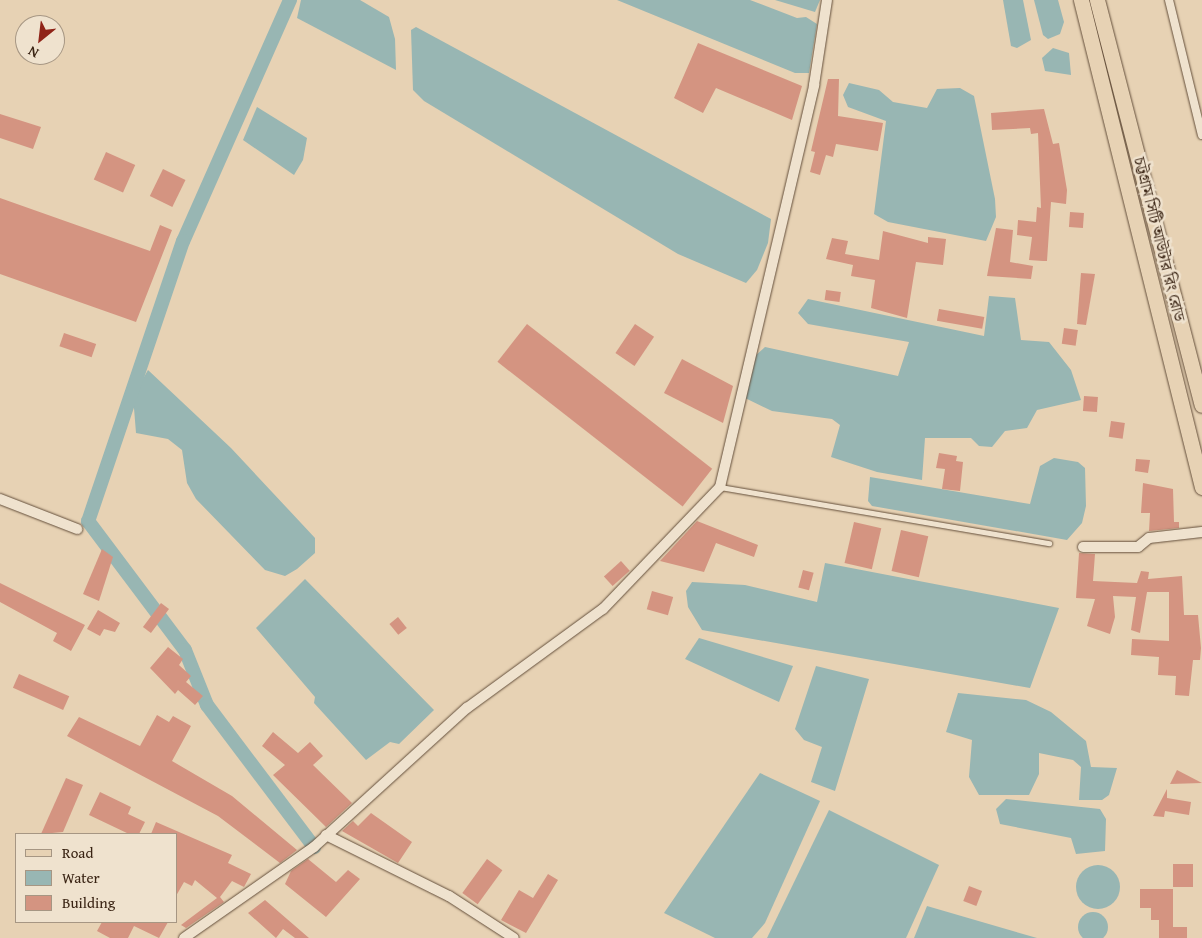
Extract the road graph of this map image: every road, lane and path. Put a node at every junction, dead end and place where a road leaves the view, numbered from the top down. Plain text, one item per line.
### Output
1 (827, 0) edge
2 (1081, 0) edge
3 (1097, 0) edge
4 (1169, 0) edge
5 (1202, 135) edge
6 (1202, 405) edge
7 (1202, 486) edge
8 (720, 487) junction
9 (0, 500) edge
10 (77, 529) dead end
11 (1202, 532) edge
12 (1049, 543) dead end
13 (1083, 547) dead end
14 (326, 836) junction
15 (184, 938) edge
16 (514, 938) edge

1 - 8 street
2 - 7 main road, চট্টগ্রাম সিটি আউটার রিং রোড
3 - 6 main road, চট্টগ্রাম সিটি আউটার রিং রোড
4 - 5 street
8 - 12 lane
8 - 14 street
9 - 10 street
11 - 13 street
14 - 15 street
14 - 16 street

